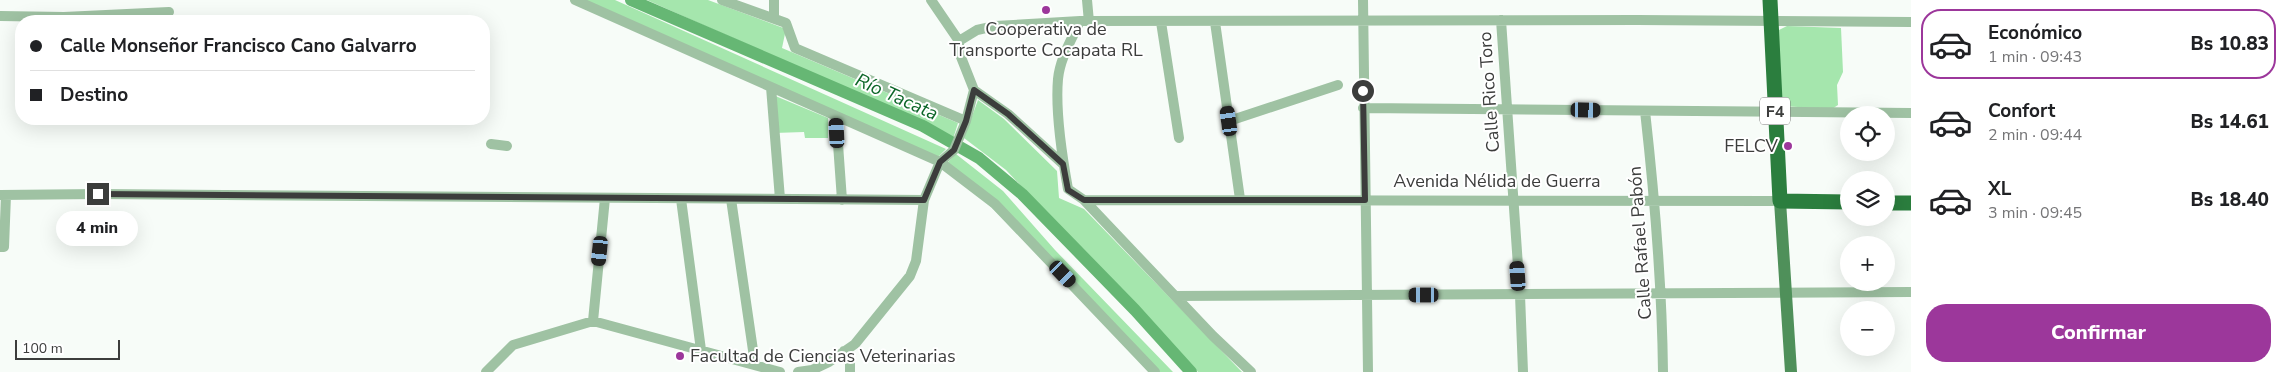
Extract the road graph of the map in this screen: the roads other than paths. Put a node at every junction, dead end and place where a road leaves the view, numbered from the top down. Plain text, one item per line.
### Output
1 (575, 0) edge
2 (722, 0) edge
3 (774, 0) edge
4 (931, 0) edge
5 (1087, 0) edge
6 (1363, 0) edge
7 (1770, 0) edge
8 (169, 12) dead end
9 (106, 15) edge
10 (0, 16) edge
11 (15, 16) edge
12 (774, 17) junction
13 (1501, 20) junction
14 (1770, 20) junction
15 (1085, 21) junction
16 (1161, 22) junction
17 (1215, 22) junction
18 (1362, 22) junction
19 (1911, 22) edge
20 (959, 41) junction
21 (1338, 85) dead end
22 (771, 87) junction
23 (974, 90) junction
24 (1363, 108) junction
25 (1507, 110) junction
26 (1644, 111) junction
27 (1775, 112) junction
28 (1911, 113) edge
29 (836, 116) junction
30 (966, 121) junction
31 (1229, 121) junction
32 (1179, 138) dead end
33 (491, 144) dead end
34 (508, 146) dead end
35 (940, 162) junction
36 (1063, 164) junction
37 (3, 195) edge
38 (605, 198) junction
39 (681, 199) junction
40 (731, 199) junction
41 (780, 199) junction
42 (1240, 199) junction
43 (842, 200) junction
44 (924, 200) junction
45 (1084, 200) junction
46 (1365, 200) junction
47 (1655, 200) junction
48 (1514, 201) junction
49 (1780, 202) junction
50 (1840, 202) edge
51 (1895, 203) edge
52 (1911, 203) edge
53 (0, 247) edge
54 (1787, 292) junction
55 (1911, 292) edge
56 (1662, 293) junction
57 (1367, 295) junction
58 (1520, 295) junction
59 (1175, 296) junction
60 (593, 321) junction
61 (701, 350) junction
62 (844, 351) junction
63 (755, 364) junction
64 (486, 372) edge
65 (780, 372) edge
66 (798, 372) edge
67 (850, 372) edge
68 (1155, 372) edge
69 (1252, 372) edge
70 (1368, 372) edge
71 (1523, 372) edge
72 (1663, 372) edge
73 (1791, 372) edge

1 - 22 street
2 - 12 street
3 - 12 street
4 - 20 street
5 - 15 street
6 - 18 street
7 - 14 highway, F4
8 - 9 street
10 - 11 street
12 - 30 street
13 - 14 street
13 - 18 street
13 - 25 street, Calle Rico Toro
14 - 19 street
14 - 27 highway, F4
15 - 16 street
15 - 20 street
15 - 36 street
16 - 17 street
16 - 32 street
17 - 18 street
17 - 31 street
18 - 24 street
20 - 23 street
21 - 31 street
22 - 29 street
22 - 41 street
23 - 30 street
23 - 36 street
24 - 25 street
24 - 46 street
25 - 26 street
25 - 48 street, Calle Rico Toro
26 - 27 street
26 - 47 street, Calle Rafael Pabón
27 - 28 street
27 - 49 highway, F4
29 - 35 street
29 - 43 street
30 - 35 street
31 - 42 street
33 - 34 street
35 - 44 street
35 - 68 street
36 - 45 street
37 - 38 street
37 - 53 street
38 - 39 street
38 - 60 street
39 - 40 street
39 - 61 street
40 - 41 street
40 - 63 street
41 - 43 street
42 - 45 street, Avenida Nélida de Guerra
42 - 46 street, Avenida Nélida de Guerra
43 - 44 street
44 - 62 street
45 - 59 street
46 - 48 street, Avenida Nélida de Guerra
46 - 57 street
47 - 48 street, Avenida Nélida de Guerra
47 - 49 street, Avenida Nélida de Guerra
47 - 56 street, Calle Rafael Pabón
48 - 58 street, Calle Rico Toro
49 - 50 highway, Avenida Nélida de Guerra
49 - 54 main road
51 - 52 highway
54 - 55 street
54 - 56 street
54 - 73 main road
56 - 58 street
56 - 72 street, Calle Rafael Pabón
57 - 58 street
57 - 59 street
57 - 70 street
58 - 71 street, Calle Rico Toro
59 - 69 street
60 - 61 street
60 - 64 street
61 - 63 street
62 - 66 street
62 - 67 street
63 - 65 street

